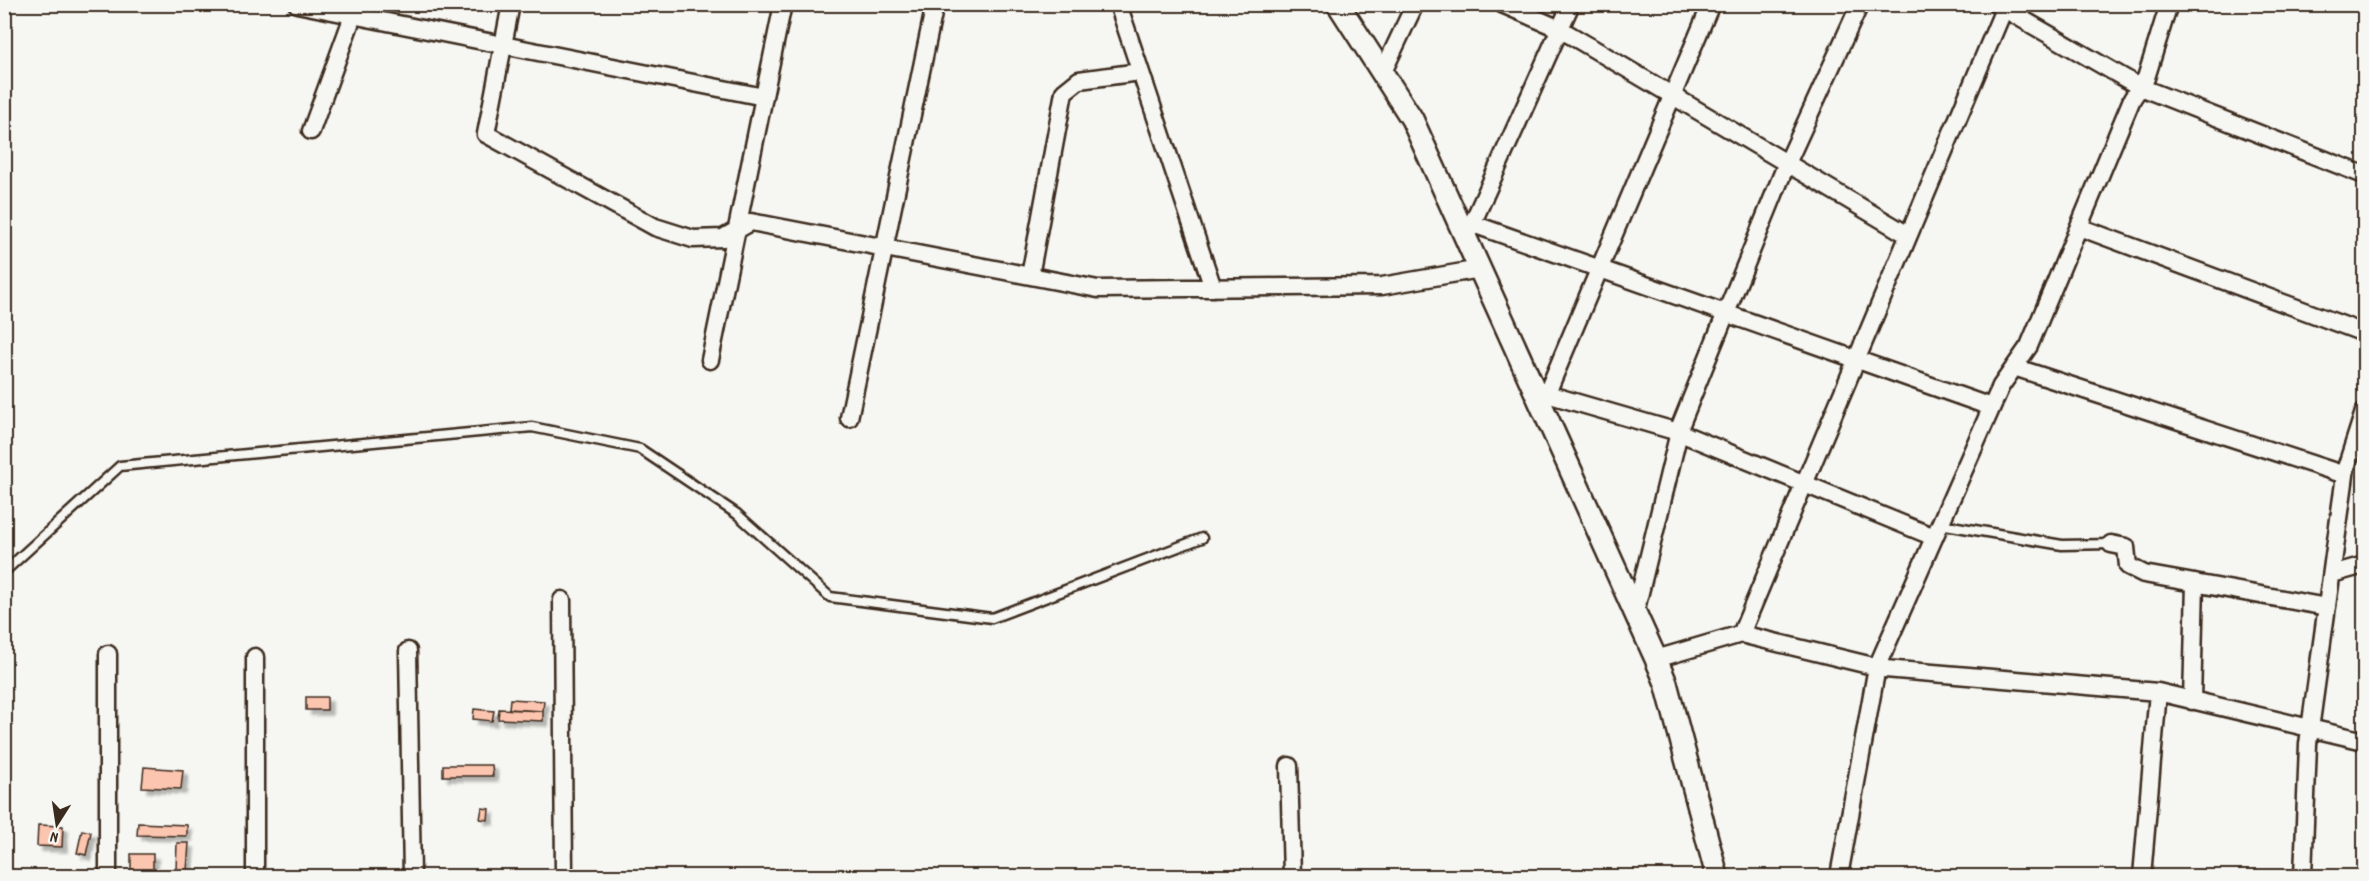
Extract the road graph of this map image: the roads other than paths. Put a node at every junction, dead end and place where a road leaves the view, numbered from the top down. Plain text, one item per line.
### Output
1 (297, 4) edge
2 (511, 4) edge
3 (783, 4) edge
4 (935, 4) edge
5 (1338, 4) edge
6 (1415, 4) edge
7 (1502, 4) edge
8 (1571, 4) edge
9 (1711, 4) edge
10 (1860, 4) edge
11 (2169, 4) edge
12 (1121, 6) edge
13 (2002, 6) edge
14 (352, 10) edge
15 (1560, 29) junction
16 (503, 45) junction
17 (1140, 72) junction
18 (1382, 74) junction
19 (2140, 87) junction
20 (1673, 96) junction
21 (764, 97) junction
22 (311, 131) dead end
23 (1787, 163) junction
24 (2364, 175) edge
25 (2079, 227) junction
26 (737, 230) junction
27 (1469, 231) junction
28 (1908, 235) junction
29 (884, 248) junction
30 (1480, 269) junction
31 (1600, 269) junction
32 (1030, 276) junction
33 (1213, 288) junction
34 (1726, 314) junction
35 (2364, 333) edge
36 (710, 360) dead end
37 (1856, 360) junction
38 (2014, 367) junction
39 (1545, 399) junction
40 (1991, 407) junction
41 (2364, 412) edge
42 (849, 418) dead end
43 (1678, 432) junction
44 (2345, 475) junction
45 (1804, 483) junction
46 (1937, 530) junction
47 (1202, 538) dead end
48 (2111, 544) joint
49 (2364, 565) edge
50 (4, 572) edge
51 (2332, 574) junction
52 (2195, 583) junction
53 (562, 600) dead end
54 (2327, 607) junction
55 (1635, 613) junction
56 (1741, 634) junction
57 (408, 651) dead end
58 (108, 654) dead end
59 (255, 657) dead end
60 (1656, 659) junction
61 (1877, 667) junction
62 (2158, 693) junction
63 (2192, 701) junction
64 (2311, 730) junction
65 (2364, 741) edge
66 (1289, 766) dead end
67 (108, 876) edge
68 (255, 876) edge
69 (412, 876) edge
70 (564, 876) edge
71 (1292, 876) edge
72 (1717, 876) edge
73 (1839, 876) edge
74 (2142, 876) edge
75 (2303, 876) edge

1 - 14 street
2 - 16 street
3 - 21 street
4 - 29 street
5 - 18 street
6 - 18 street
7 - 15 street
8 - 15 street
9 - 20 street
10 - 23 street
11 - 19 street
12 - 17 street
13 - 19 street
13 - 28 street
14 - 16 street
14 - 22 street
15 - 20 street
15 - 27 street
16 - 21 street
16 - 26 street
17 - 32 street
17 - 33 street
18 - 27 street
19 - 24 street
19 - 25 street
20 - 23 street
20 - 31 street
21 - 26 street
23 - 28 street
23 - 34 street
25 - 35 street
25 - 38 street
26 - 29 street
26 - 36 street
27 - 30 street
27 - 31 street
28 - 37 street
29 - 32 street
29 - 42 street
30 - 33 street
30 - 39 street
31 - 34 street
31 - 39 street
32 - 33 street
34 - 37 street
34 - 43 street
37 - 40 street
37 - 45 street
38 - 40 street
38 - 44 street
39 - 43 street
39 - 55 street
40 - 46 street
41 - 44 street
43 - 45 street
43 - 55 street
44 - 51 street
45 - 46 street
45 - 56 street
46 - 48 lane
46 - 61 street
47 - 50 lane
48 - 52 street
49 - 51 street
51 - 54 street
52 - 54 street
52 - 63 street
53 - 70 street
54 - 64 street
55 - 60 street
56 - 60 street
56 - 61 street
57 - 69 street
58 - 67 street
59 - 68 street
60 - 72 street
61 - 62 street
61 - 73 street
62 - 63 street
62 - 74 street
63 - 64 street
64 - 65 street
64 - 75 street
66 - 71 street

